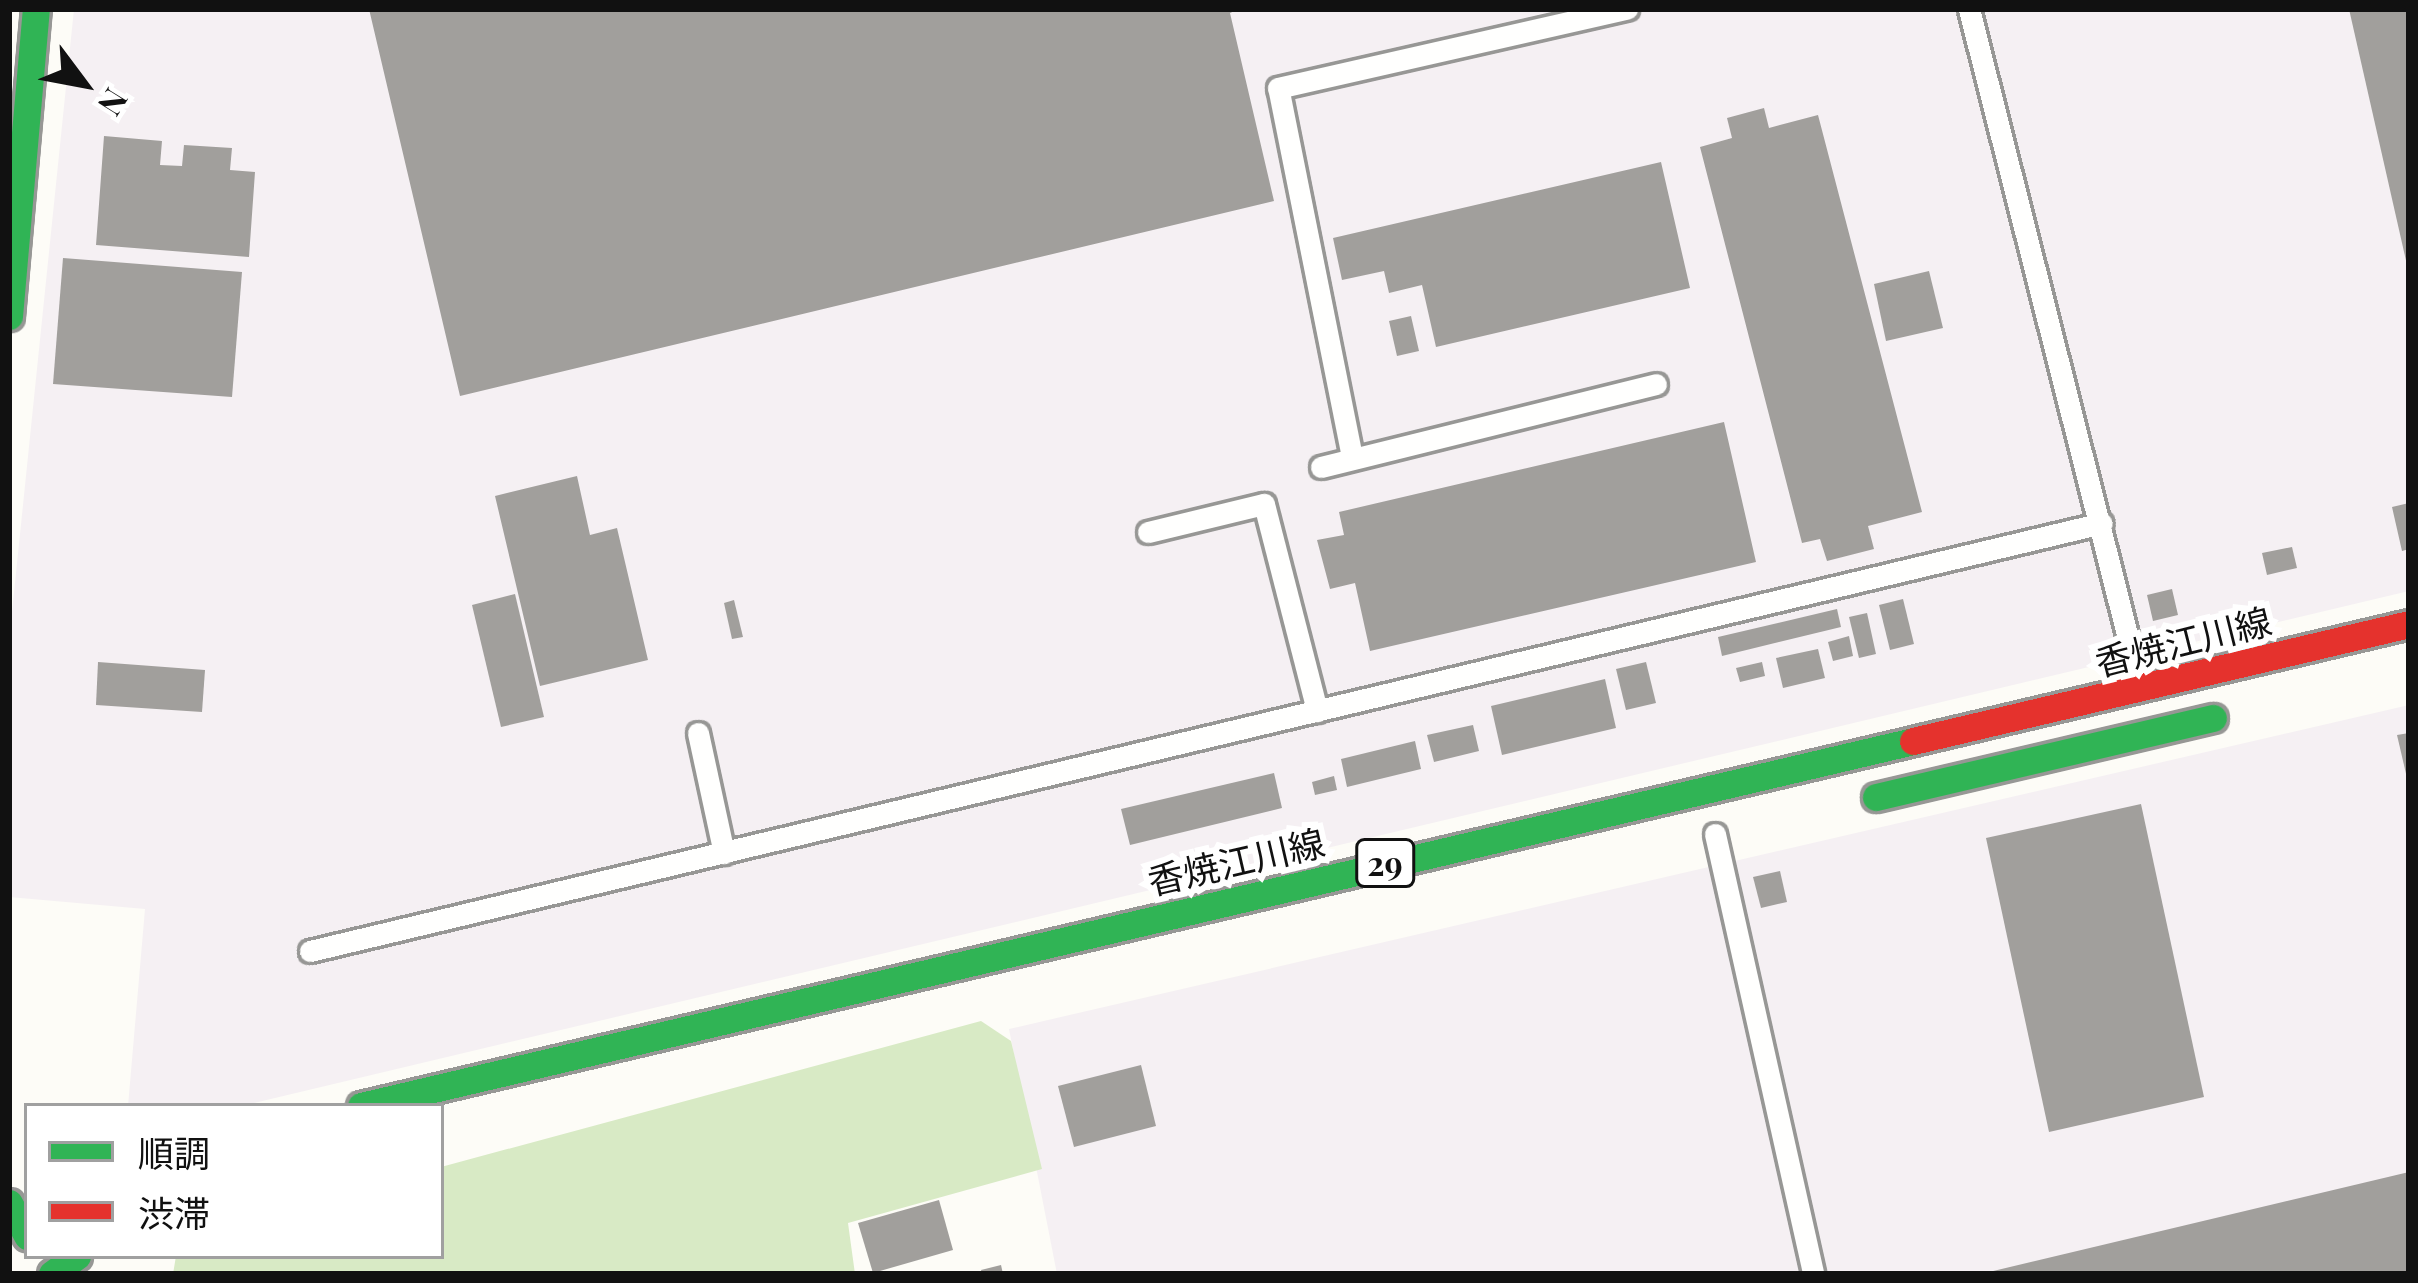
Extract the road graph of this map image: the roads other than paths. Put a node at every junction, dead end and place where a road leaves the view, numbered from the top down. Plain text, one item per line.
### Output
1 (36, 9) edge
2 (1627, 9) edge
3 (1969, 9) edge
4 (9, 316) edge
5 (1656, 384) dead end
6 (1352, 457) junction
7 (1321, 467) dead end
8 (2102, 523) junction
9 (1148, 532) dead end
10 (2409, 624) edge
11 (2141, 689) junction
12 (1317, 710) junction
13 (2240, 711) dead end
14 (698, 733) dead end
15 (1839, 806) dead end
16 (1753, 825) dead end
17 (1704, 836) joint
18 (724, 853) junction
19 (310, 952) dead end
20 (374, 1103) edge
21 (9, 1203) edge
22 (24, 1231) edge
23 (1813, 1274) edge

1 - 4 main road
2 - 6 lane
3 - 8 lane
5 - 6 lane
6 - 7 lane
8 - 11 lane
8 - 12 lane
9 - 12 lane
10 - 11 main road, 香焼江川線 / 29
11 - 20 main road, 香焼江川線 / 29
12 - 18 lane
13 - 15 main road
14 - 18 lane
16 - 17 main road
17 - 23 lane
18 - 19 lane
21 - 22 main road

